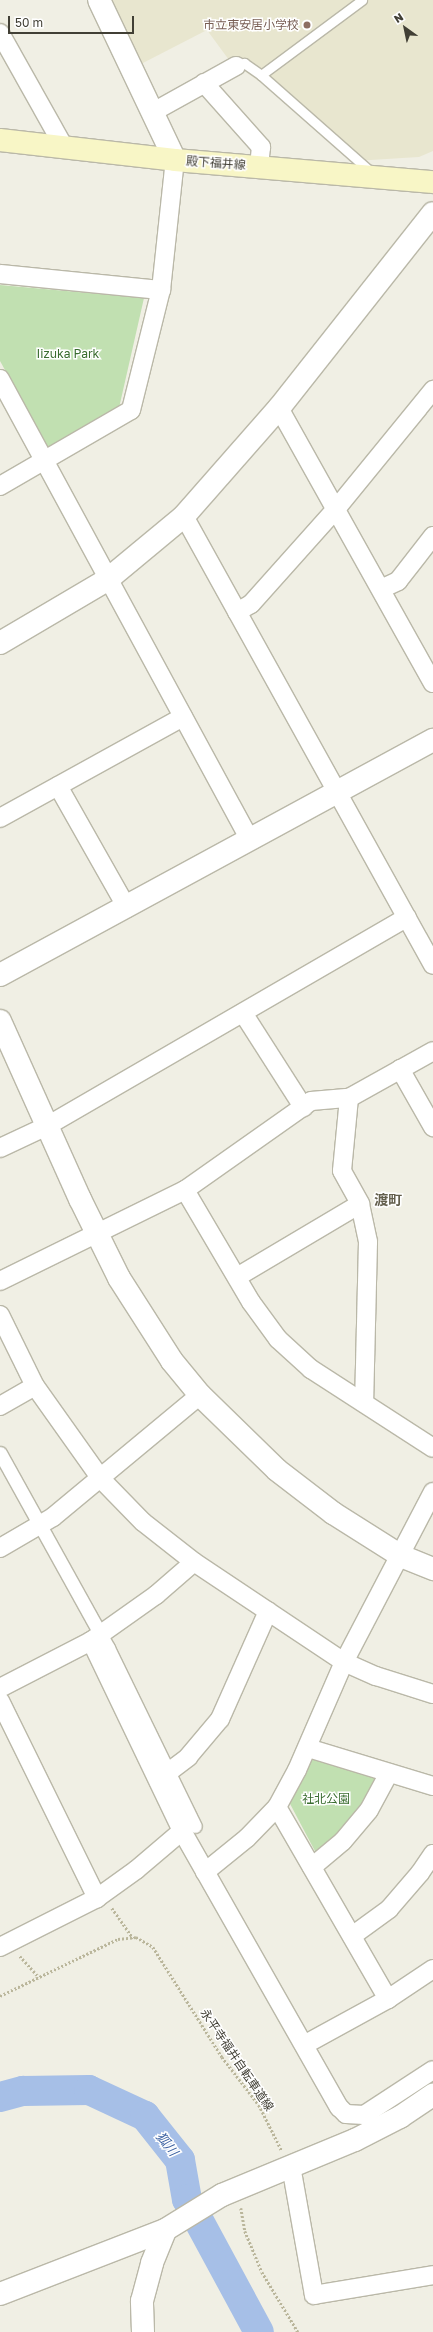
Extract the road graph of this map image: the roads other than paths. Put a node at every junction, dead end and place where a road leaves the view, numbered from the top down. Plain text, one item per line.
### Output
1 (99, 0) edge
2 (362, 0) edge
3 (0, 33) edge
4 (236, 66) joint
5 (261, 75) junction
6 (204, 83) junction
7 (153, 112) junction
8 (0, 140) edge
9 (64, 146) junction
10 (175, 160) junction
11 (259, 166) junction
12 (374, 175) junction
13 (433, 182) edge
14 (433, 213) edge
15 (0, 274) edge
16 (161, 290) junction
17 (0, 379) edge
18 (433, 390) edge
19 (279, 408) junction
20 (45, 460) junction
21 (0, 486) edge
22 (336, 509) junction
23 (184, 516) junction
24 (433, 536) edge
25 (107, 580) junction
26 (381, 589) junction
27 (237, 612) junction
28 (0, 643) edge
29 (433, 683) edge
30 (183, 717) junction
31 (433, 740) edge
32 (58, 786) junction
33 (338, 792) junction
34 (0, 818) edge
35 (250, 840) junction
36 (127, 908) junction
37 (407, 918) junction
38 (433, 965) edge
39 (0, 975) edge
40 (242, 1012) junction
41 (0, 1021) edge
42 (433, 1051) edge
43 (400, 1069) junction
44 (349, 1098) junction
45 (303, 1107) junction
46 (47, 1126) junction
47 (433, 1126) edge
48 (0, 1148) edge
49 (185, 1190) junction
50 (360, 1204) junction
51 (97, 1234) junction
52 (237, 1277) junction
53 (0, 1281) edge
54 (0, 1315) edge
55 (35, 1386) junction
56 (200, 1395) junction
57 (364, 1403) junction
58 (0, 1406) edge
59 (433, 1448) edge
60 (0, 1452) edge
61 (101, 1479) junction
62 (433, 1492) edge
63 (41, 1524) junction
64 (0, 1548) edge
65 (401, 1556) junction
66 (194, 1562) junction
67 (433, 1569) edge
68 (268, 1611) junction
69 (96, 1637) junction
70 (344, 1662) junction
71 (0, 1688) edge
72 (433, 1694) edge
73 (0, 1701) edge
74 (308, 1748) junction
75 (389, 1772) junction
76 (163, 1776) junction
77 (433, 1786) edge
78 (277, 1807) junction
79 (188, 1828) junction
80 (433, 1854) edge
81 (312, 1866) junction
82 (205, 1872) junction
83 (100, 1896) junction
84 (352, 1936) junction
85 (3, 1945) edge
86 (433, 1969) edge
87 (388, 1998) junction
88 (304, 2045) junction
89 (433, 2070) edge
90 (433, 2094) edge
91 (284, 2160) junction
92 (165, 2230) junction
93 (433, 2275) edge
94 (0, 2294) edge
95 (143, 2332) edge

1 - 7 street
2 - 5 lane
3 - 9 street
4 - 5 lane
4 - 6 street
5 - 12 lane
6 - 7 street
6 - 11 street
7 - 10 street
8 - 9 main road, 殿下福井線
9 - 10 main road, 殿下福井線
10 - 11 main road, 殿下福井線
10 - 16 street
11 - 12 main road, 殿下福井線
12 - 13 main road, 殿下福井線
14 - 19 street
15 - 16 street
16 - 20 street
17 - 20 street
18 - 22 street
19 - 22 street
19 - 23 street
20 - 21 street
20 - 25 street
22 - 26 street
22 - 27 street
23 - 25 street
23 - 27 street
24 - 26 street
25 - 28 street
25 - 30 street
26 - 29 street
27 - 33 street
30 - 32 street
30 - 35 street
31 - 33 street
32 - 34 street
32 - 36 street
33 - 35 street
33 - 37 street
35 - 36 street
36 - 39 street
37 - 38 street
37 - 40 street
40 - 45 street
40 - 46 street
41 - 46 street
42 - 43 street
43 - 44 street
43 - 47 street
44 - 45 street
44 - 50 street
45 - 49 street
46 - 48 street
46 - 51 street
49 - 51 street
49 - 52 street
50 - 52 street
50 - 57 street
51 - 53 street
51 - 56 street
52 - 57 street
54 - 55 street
55 - 58 street
55 - 61 street
56 - 61 street
56 - 65 street
57 - 59 street
60 - 63 street
61 - 63 street
61 - 66 street
62 - 65 street
63 - 64 street
63 - 69 street
65 - 67 street
65 - 70 street
66 - 68 street
66 - 69 street
68 - 70 street
68 - 76 street
69 - 71 street
69 - 76 street
70 - 72 street
70 - 74 street
73 - 83 street
74 - 75 street
74 - 78 street
75 - 77 street
75 - 81 street
76 - 79 street
78 - 81 street
78 - 82 street
79 - 82 street
79 - 83 street
80 - 84 street
81 - 84 street
82 - 88 street
83 - 85 street
84 - 87 street
86 - 87 street
87 - 88 street
88 - 89 street
90 - 91 street
91 - 92 street
91 - 93 street
92 - 94 street
92 - 95 street

